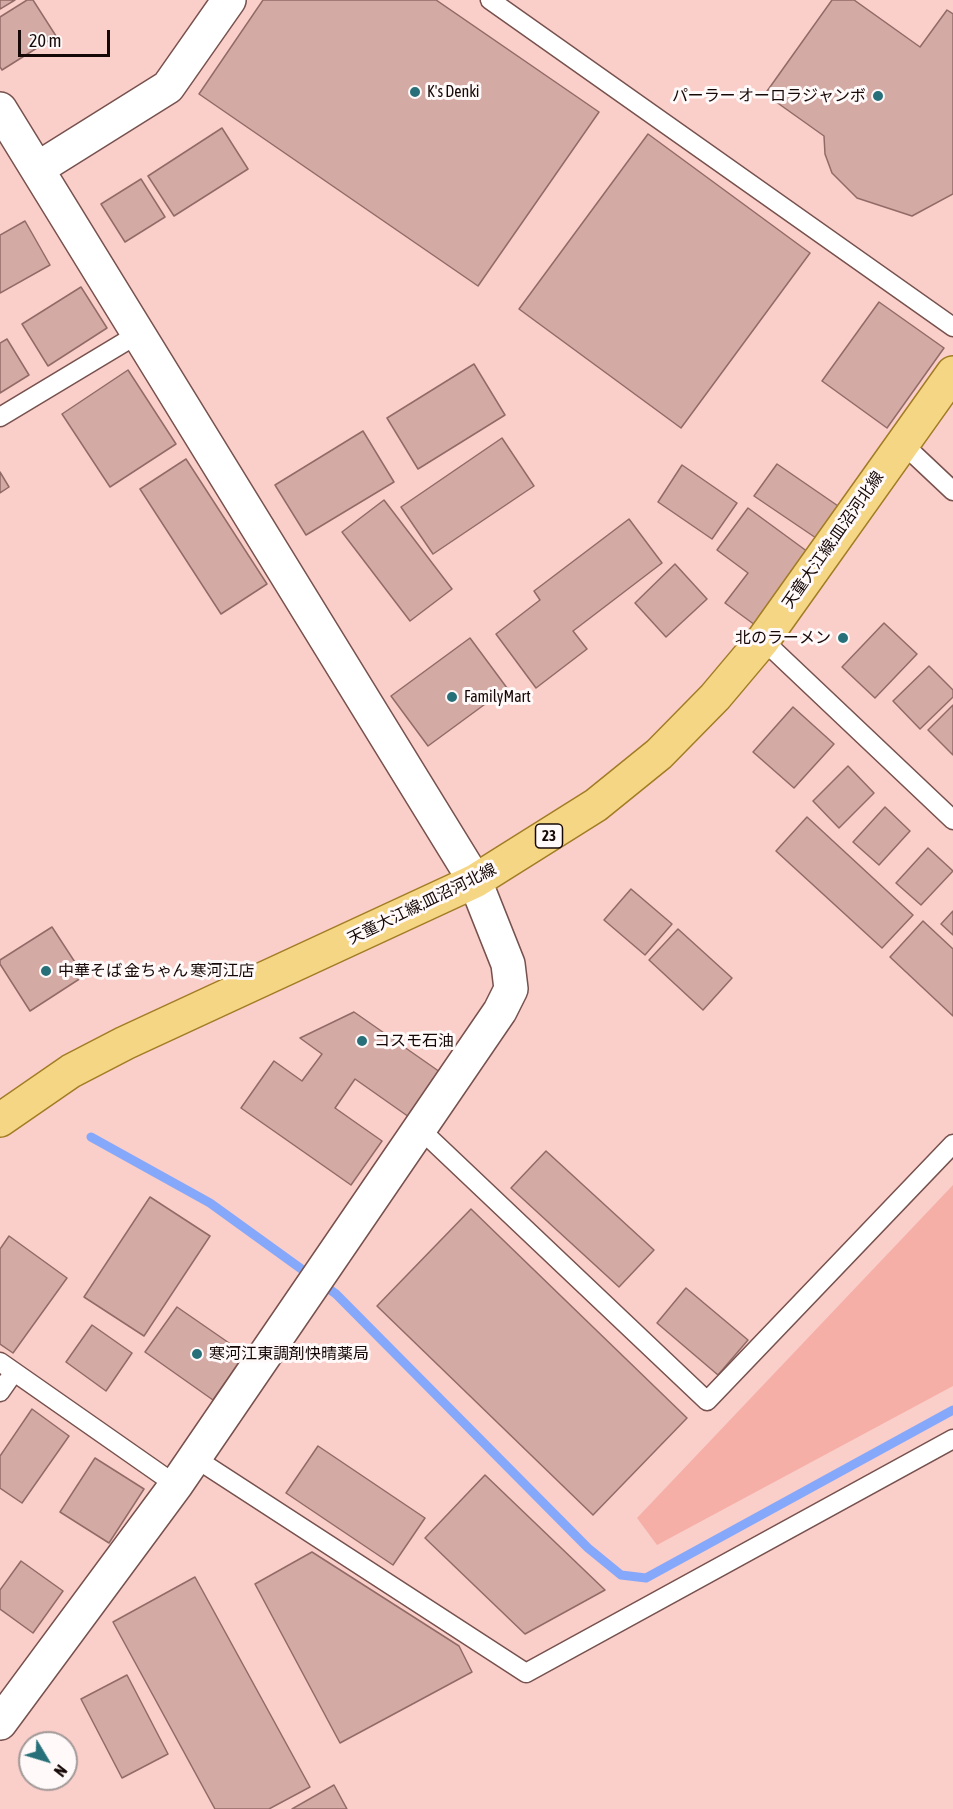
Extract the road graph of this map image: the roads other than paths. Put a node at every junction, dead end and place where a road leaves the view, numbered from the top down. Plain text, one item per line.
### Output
1 (490, 0) edge
2 (226, 1) edge
3 (0, 109) edge
4 (37, 169) junction
5 (953, 327) edge
6 (138, 334) junction
7 (953, 373) edge
8 (0, 417) edge
9 (902, 443) junction
10 (953, 491) edge
11 (763, 640) junction
12 (953, 820) edge
13 (476, 881) junction
14 (0, 1120) edge
15 (420, 1129) junction
16 (953, 1144) edge
17 (7, 1367) edge
18 (0, 1392) edge
19 (953, 1438) edge
20 (195, 1458) junction
21 (176, 1485) junction
22 (0, 1723) edge

1 - 5 lane
2 - 4 street
3 - 4 street
4 - 6 street
6 - 8 lane
6 - 13 street
7 - 9 main road, 天童大江線;皿沼河北線 / 23
9 - 10 lane
9 - 11 main road, 天童大江線;皿沼河北線 / 23
11 - 12 lane
11 - 13 main road, 天童大江線;皿沼河北線 / 23
13 - 14 main road, 天童大江線;皿沼河北線 / 23
13 - 15 street
15 - 16 lane
15 - 20 street
17 - 18 lane
17 - 21 lane
19 - 20 lane
20 - 21 street
21 - 22 street

